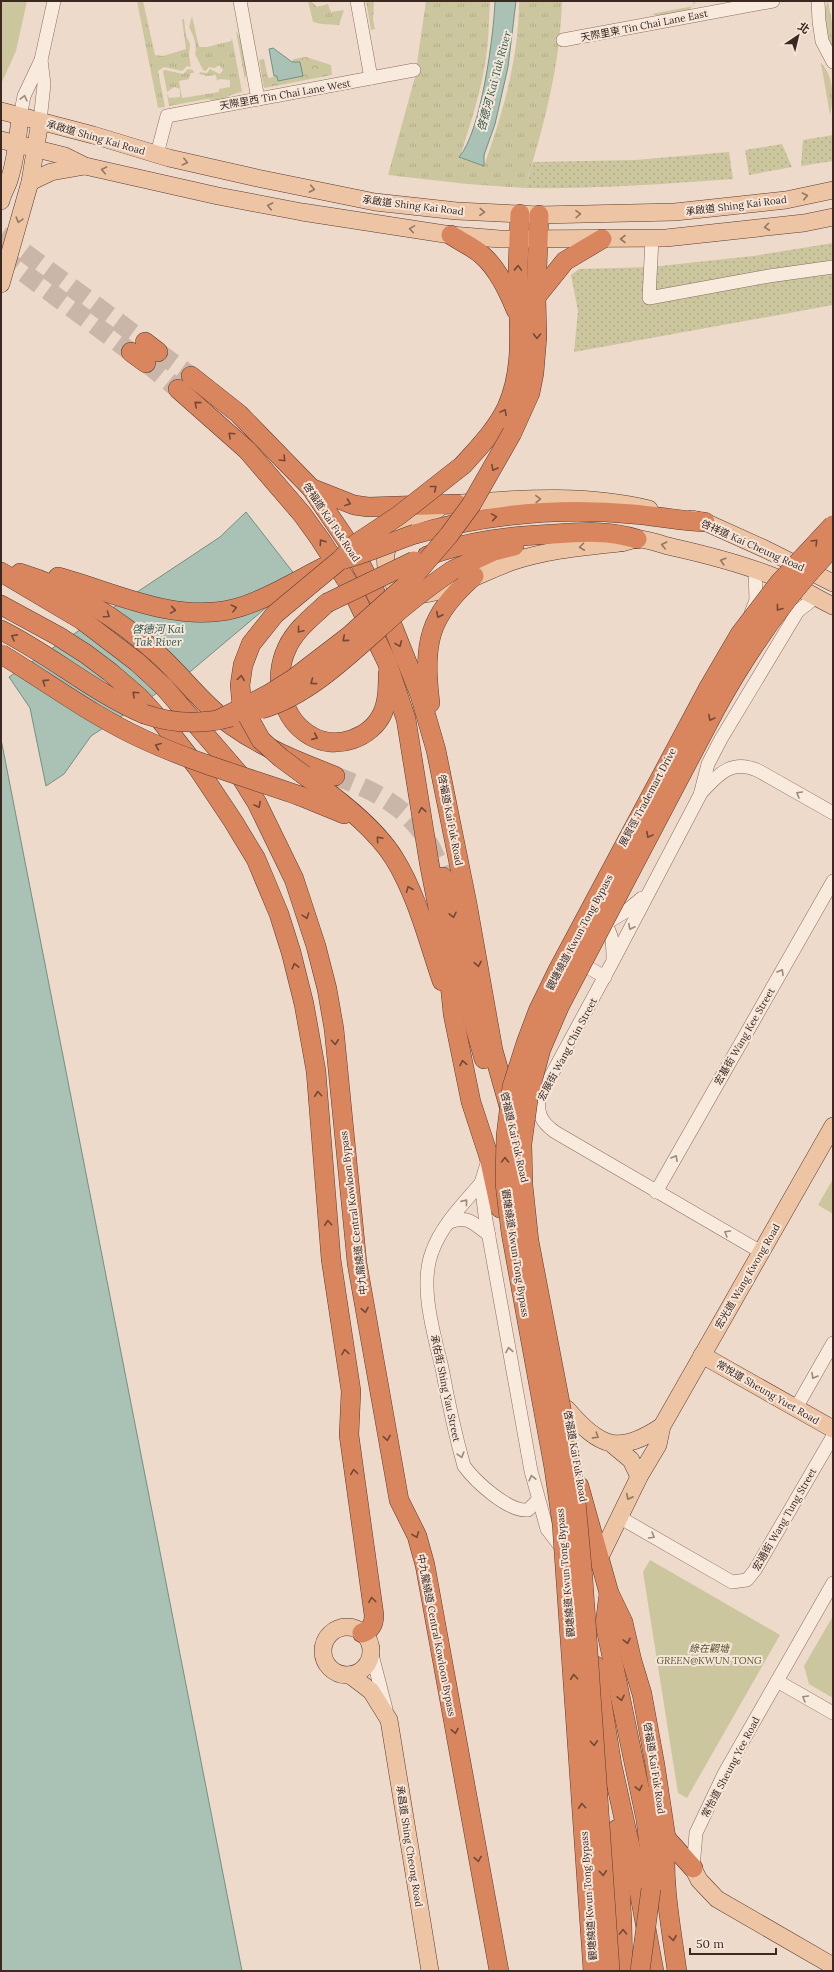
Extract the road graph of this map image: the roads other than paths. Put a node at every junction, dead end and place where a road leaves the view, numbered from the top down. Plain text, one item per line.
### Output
1 (54, 1) edge
2 (240, 1) edge
3 (357, 1) edge
4 (773, 1) edge
5 (818, 1) edge
6 (703, 7) edge
7 (563, 40) dead end
8 (41, 60) junction
9 (833, 62) edge
10 (414, 70) dead end
11 (371, 78) junction
12 (258, 99) junction
13 (1, 111) edge
14 (20, 117) junction
15 (40, 121) junction
16 (1, 140) edge
17 (18, 143) junction
18 (36, 148) junction
19 (157, 154) junction
20 (85, 166) junction
21 (30, 182) junction
22 (833, 190) edge
23 (1, 195) edge
24 (520, 214) junction
25 (539, 215) junction
26 (833, 217) edge
27 (451, 235) junction
28 (519, 239) junction
29 (538, 239) junction
30 (602, 239) junction
31 (652, 239) junction
32 (833, 267) edge
33 (1, 284) edge
34 (536, 297) junction
35 (520, 321) junction
36 (312, 488) junction
37 (457, 504) junction
38 (705, 522) junction
39 (833, 525) edge
40 (555, 534) junction
41 (637, 539) junction
42 (833, 548) edge
43 (340, 560) junction
44 (1, 568) edge
45 (755, 570) junction
46 (1, 572) edge
47 (474, 576) junction
48 (833, 583) edge
49 (81, 589) junction
50 (816, 597) junction
51 (1, 605) edge
52 (833, 606) edge
53 (1, 630) edge
54 (1, 654) edge
55 (388, 662) junction
56 (719, 662) junction
57 (759, 673) junction
58 (224, 722) junction
59 (436, 750) junction
60 (335, 776) tunnel mouth
61 (700, 795) junction
62 (833, 814) edge
63 (363, 823) junction
64 (607, 873) junction
65 (443, 877) tunnel mouth
66 (833, 880) edge
67 (648, 892) junction
68 (606, 924) junction
69 (613, 962) junction
70 (605, 977) junction
71 (453, 1014) junction
72 (548, 1080) junction
73 (513, 1123) junction
74 (833, 1126) edge
75 (489, 1157) junction
76 (481, 1183) junction
77 (656, 1192) junction
78 (450, 1222) junction
79 (489, 1235) junction
80 (761, 1252) junction
81 (833, 1343) edge
82 (702, 1355) junction
83 (796, 1408) junction
84 (567, 1409) junction
85 (662, 1426) junction
86 (833, 1429) edge
87 (833, 1436) edge
88 (613, 1445) junction
89 (639, 1477) junction
90 (538, 1500) junction
91 (619, 1517) junction
92 (570, 1559) junction
93 (599, 1559) junction
94 (833, 1583) edge
95 (609, 1593) junction
96 (366, 1640) junction
97 (350, 1675) junction
98 (777, 1681) junction
99 (833, 1714) edge
100 (389, 1720) junction
101 (612, 1765) junction
102 (666, 1838) junction
103 (693, 1868) junction
104 (833, 1966) edge
105 (430, 1971) edge
106 (499, 1971) edge
107 (593, 1971) edge
108 (610, 1971) edge
109 (623, 1971) edge
110 (640, 1971) edge
111 (654, 1971) edge
112 (677, 1971) edge

1 - 8 street
2 - 12 street
3 - 11 street
4 - 6 street, 天際里東 Tin Chai Lane East
5 - 9 street
6 - 7 street, 天際里東 Tin Chai Lane East
14 -> 8 street
8 - 15 street
10 - 11 street, 天際里西 Tin Chai Lane West
11 - 12 street, 天際里西 Tin Chai Lane West
12 - 19 street, 天際里西 Tin Chai Lane West
13 - 14 main road, 承啟道 Shing Kai Road
14 - 15 main road, 承啟道 Shing Kai Road
14 - 17 main road
15 - 18 main road
15 - 19 main road, 承啟道 Shing Kai Road
16 - 17 main road
17 - 18 main road
17 - 23 main road
18 - 20 main road
18 - 21 main road
19 -> 24 main road, 承啟道 Shing Kai Road
20 - 21 main road
27 -> 20 main road
21 -> 33 main road
25 -> 22 main road, 承啟道 Shing Kai Road
24 - 25 main road, 承啟道 Shing Kai Road
24 - 28 highway
25 - 29 highway
26 -> 31 main road
27 - 28 main road
27 - 35 highway
28 - 29 main road
35 -> 28 highway
29 - 30 main road
29 - 34 highway
31 -> 30 main road
30 - 34 highway
31 - 32 street
34 -> 58 highway, bridge
43 -> 35 highway, bridge
36 -> 37 highway
55 -> 36 highway, 啓福道 Kai Fuk Road
36 -> 59 highway, 啓福道 Kai Fuk Road
37 -> 38 main road, 啓祥道 Kai Cheung Road
37 - 47 main road, 啓祥道 Kai Cheung Road
43 -> 38 highway, bridge
38 - 48 main road, 啓祥道 Kai Cheung Road
107 -> 39 highway, 觀塘繞道 Kwun Tong Bypass, bridge
40 - 41 highway
40 -> 55 highway, bridge
40 -> 58 highway, bridge
45 -> 41 main road, 啓祥道 Kai Cheung Road
41 -> 47 main road, 啓祥道 Kai Cheung Road
42 -> 108 highway, 觀塘繞道 Kwun Tong Bypass, bridge
49 -> 43 highway, bridge
63 -> 43 highway, bridge
44 - 49 highway
45 - 50 main road, 啓祥道 Kai Cheung Road
45 - 56 street, 展貿徑 Trademart Drive
46 -> 106 highway, 中九龍繞道 Central Kowloon Bypass
47 -> 59 highway
49 -> 58 highway
50 - 52 main road, 啓祥道 Kai Cheung Road
50 - 57 street
96 -> 51 highway, bridge
58 -> 53 highway, bridge
63 -> 54 highway, bridge
71 -> 55 highway, 啓福道 Kai Fuk Road
56 - 57 street
56 - 64 street, 展貿徑 Trademart Drive
57 - 61 street
58 - 60 highway
59 -> 73 highway, 啓福道 Kai Fuk Road
62 -> 61 street
61 - 67 street, 宏展街 Wang Chin Street
71 -> 63 highway
64 - 67 street
64 - 68 street, 展貿徑 Trademart Drive
65 -> 73 highway
77 -> 66 street, 宏基街 Wang Kee Street
67 - 68 street
67 -> 69 street, 宏展街 Wang Chin Street
68 - 69 street
69 - 70 street, 宏展街 Wang Chin Street
70 - 72 street, 宏展街 Wang Chin Street
70 - 72 street
75 -> 71 highway, 啓福道 Kai Fuk Road
72 - 77 street, 宏展街 Wang Chin Street
73 - 84 highway, 啓福道 Kai Fuk Road
74 - 80 main road, 宏光道 Wang Kwong Road
75 - 76 street, 啓福道 Kai Fuk Road
75 - 92 highway, 啓福道 Kai Fuk Road
78 -> 76 street, 承佑街 Shing Yau Street
76 - 79 street, 啓福道 Kai Fuk Road
80 -> 77 street, 宏展街 Wang Chin Street
78 - 79 street
78 -> 90 street, 承佑街 Shing Yau Street
90 -> 79 street, 啓福道 Kai Fuk Road
80 - 82 main road, 宏光道 Wang Kwong Road
81 -> 83 street
82 - 83 main road, 常悅道 Sheung Yuet Road
82 - 85 main road, 宏光道 Wang Kwong Road
83 - 86 main road, 常悅道 Sheung Yuet Road
84 -> 88 main road
84 - 93 highway, 啓福道 Kai Fuk Road
85 - 88 main road, 宏光道 Wang Kwong Road
85 - 89 main road, 宏光道 Wang Kwong Road
91 -> 87 street, 宏通街 Wang Tung Street
88 - 89 main road
89 -> 91 main road, 宏光道 Wang Kwong Road
90 - 92 street, 啓福道 Kai Fuk Road
91 - 93 main road, 宏光道 Wang Kwong Road
92 - 101 highway, 啓福道 Kai Fuk Road
93 - 95 highway, 啓福道 Kai Fuk Road
94 - 98 street, 常怡道 Sheung Yee Road
95 -> 102 highway, 啓福道 Kai Fuk Road
95 -> 110 highway, bridge
96 - 97 main road
96 - 97 main road, 承昌道 Shing Cheong Road
96 - 100 street, 承昌道 Shing Cheong Road
97 - 100 main road, 承昌道 Shing Cheong Road
99 -> 98 street
98 - 103 street, 常怡道 Sheung Yee Road
100 - 105 main road, 承昌道 Shing Cheong Road
109 -> 101 highway
101 - 111 highway, 啓福道 Kai Fuk Road
102 - 103 highway
102 -> 112 highway, 啓福道 Kai Fuk Road
103 - 104 main road

